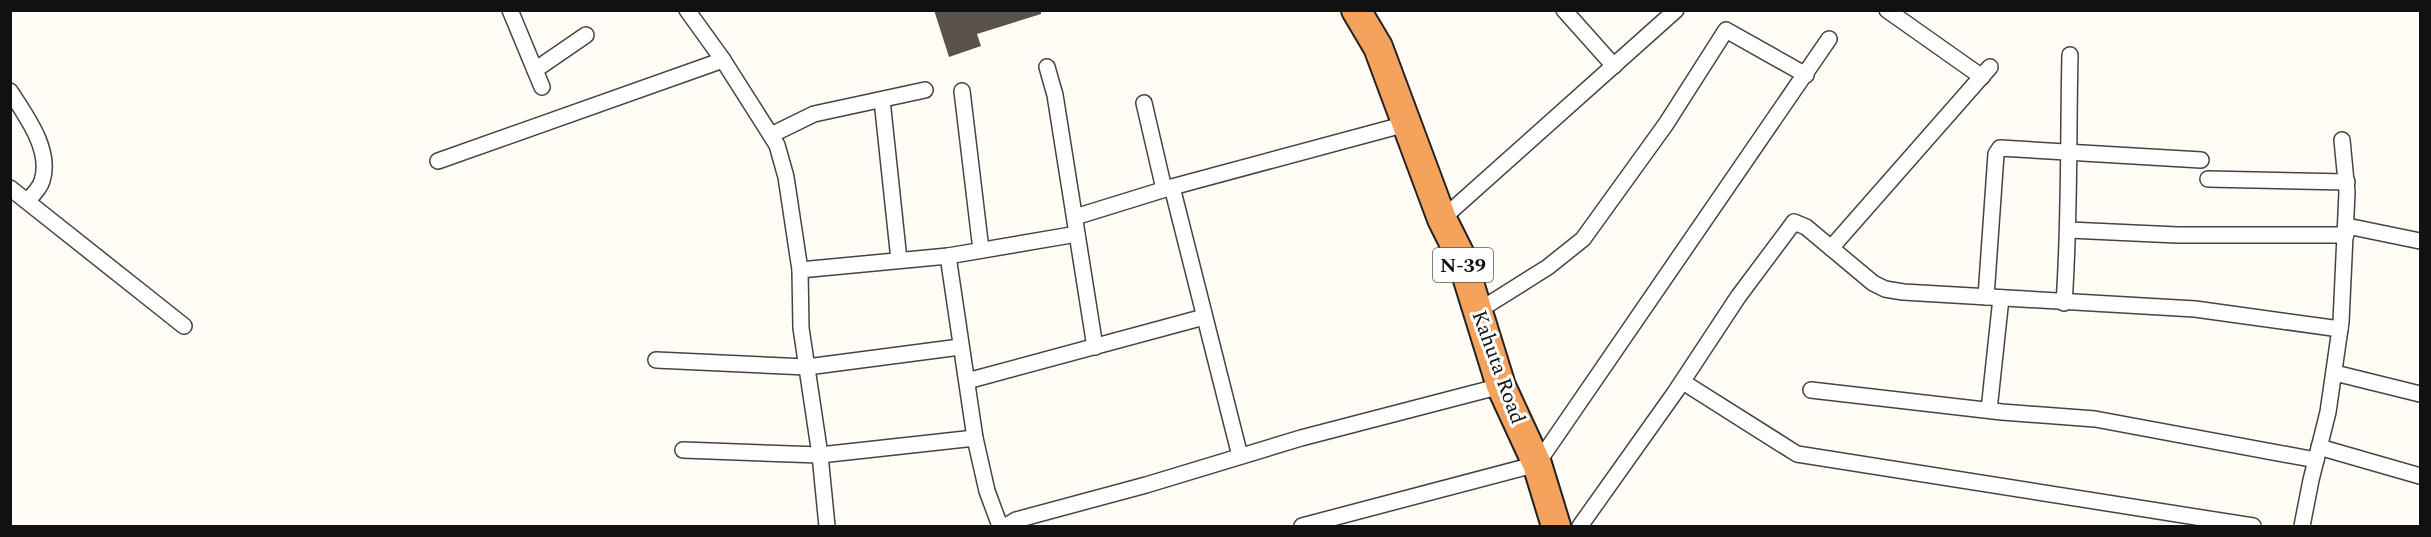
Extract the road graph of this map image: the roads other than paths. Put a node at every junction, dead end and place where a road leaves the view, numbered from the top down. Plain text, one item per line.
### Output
1 (510, 10) edge
2 (687, 10) edge
3 (1356, 10) edge
4 (1564, 10) edge
5 (1676, 10) edge
6 (1887, 10) edge
7 (586, 35) dead end
8 (1829, 39) dead end
9 (2070, 55) dead end
10 (723, 60) junction
11 (1614, 66) junction
12 (1047, 67) dead end
13 (535, 70) junction
14 (1806, 75) junction
15 (542, 87) dead end
16 (925, 90) dead end
17 (10, 91) edge
18 (963, 92) dead end
19 (882, 100) junction
20 (1144, 103) dead end
21 (1406, 124) junction
22 (771, 135) junction
23 (2342, 140) dead end
24 (2067, 153) junction
25 (2200, 160) dead end
26 (438, 161) dead end
27 (2208, 179) dead end
28 (2347, 182) junction
29 (10, 188) edge
30 (1168, 188) junction
31 (28, 201) junction
32 (1075, 217) junction
33 (1442, 219) junction
34 (2069, 230) junction
35 (2347, 231) junction
36 (1077, 234) junction
37 (2421, 241) edge
38 (1831, 248) junction
39 (981, 250) junction
40 (948, 256) junction
41 (898, 260) junction
42 (800, 270) junction
43 (1994, 297) junction
44 (2064, 303) junction
45 (1478, 311) junction
46 (1204, 317) junction
47 (184, 326) dead end
48 (2340, 329) junction
49 (960, 347) junction
50 (1095, 347) junction
51 (656, 360) dead end
52 (807, 367) junction
53 (2335, 374) junction
54 (967, 381) junction
55 (1683, 382) junction
56 (1501, 386) junction
57 (1811, 390) dead end
58 (2421, 394) edge
59 (1989, 410) junction
60 (975, 438) junction
61 (683, 450) dead end
62 (2317, 453) junction
63 (820, 455) junction
64 (1240, 456) junction
65 (1537, 464) junction
66 (2421, 476) edge
67 (827, 526) edge
68 (1000, 526) edge
69 (1006, 526) edge
70 (1302, 526) edge
71 (1556, 526) edge
72 (1580, 526) edge
73 (2253, 526) edge
74 (2302, 526) edge

1 - 13 street
2 - 10 street
3 - 21 highway, Kahuta Road / N-39
4 - 11 street
5 - 11 street
6 - 38 street
7 - 13 street
8 - 14 street
9 - 24 street
10 - 22 street
10 - 26 street
11 - 33 street
12 - 32 street
13 - 15 street
14 - 45 street
14 - 65 street
16 - 19 street
17 - 31 street
18 - 39 street
19 - 22 street
19 - 41 street
20 - 30 street
21 - 30 street
21 - 33 highway, Kahuta Road / N-39
22 - 42 street
23 - 28 street
24 - 25 street
24 - 34 street
24 - 43 street
27 - 28 street
28 - 35 street
29 - 31 street
30 - 32 street
30 - 46 street
31 - 47 street
32 - 36 street
33 - 45 highway, Kahuta Road / N-39
34 - 35 street
34 - 44 street
35 - 37 street
35 - 48 street
36 - 39 street
36 - 50 street
38 - 43 street
38 - 55 street
39 - 40 street
40 - 41 street
40 - 49 street
41 - 42 street
42 - 52 street
43 - 44 street
43 - 59 street
44 - 48 street
45 - 56 highway, Kahuta Road / N-39
46 - 50 street
46 - 64 street
48 - 53 street
49 - 52 street
49 - 54 street
50 - 54 street
51 - 52 street
52 - 63 street
53 - 58 street
53 - 62 street
54 - 60 street
55 - 72 street
55 - 73 street
56 - 64 street
56 - 65 highway, Kahuta Road / N-39
57 - 59 street
59 - 62 street
60 - 63 street
60 - 68 street
61 - 63 street
62 - 66 street
62 - 74 street
63 - 67 street
64 - 69 street
65 - 70 street
65 - 71 highway, Kahuta Road / N-39

